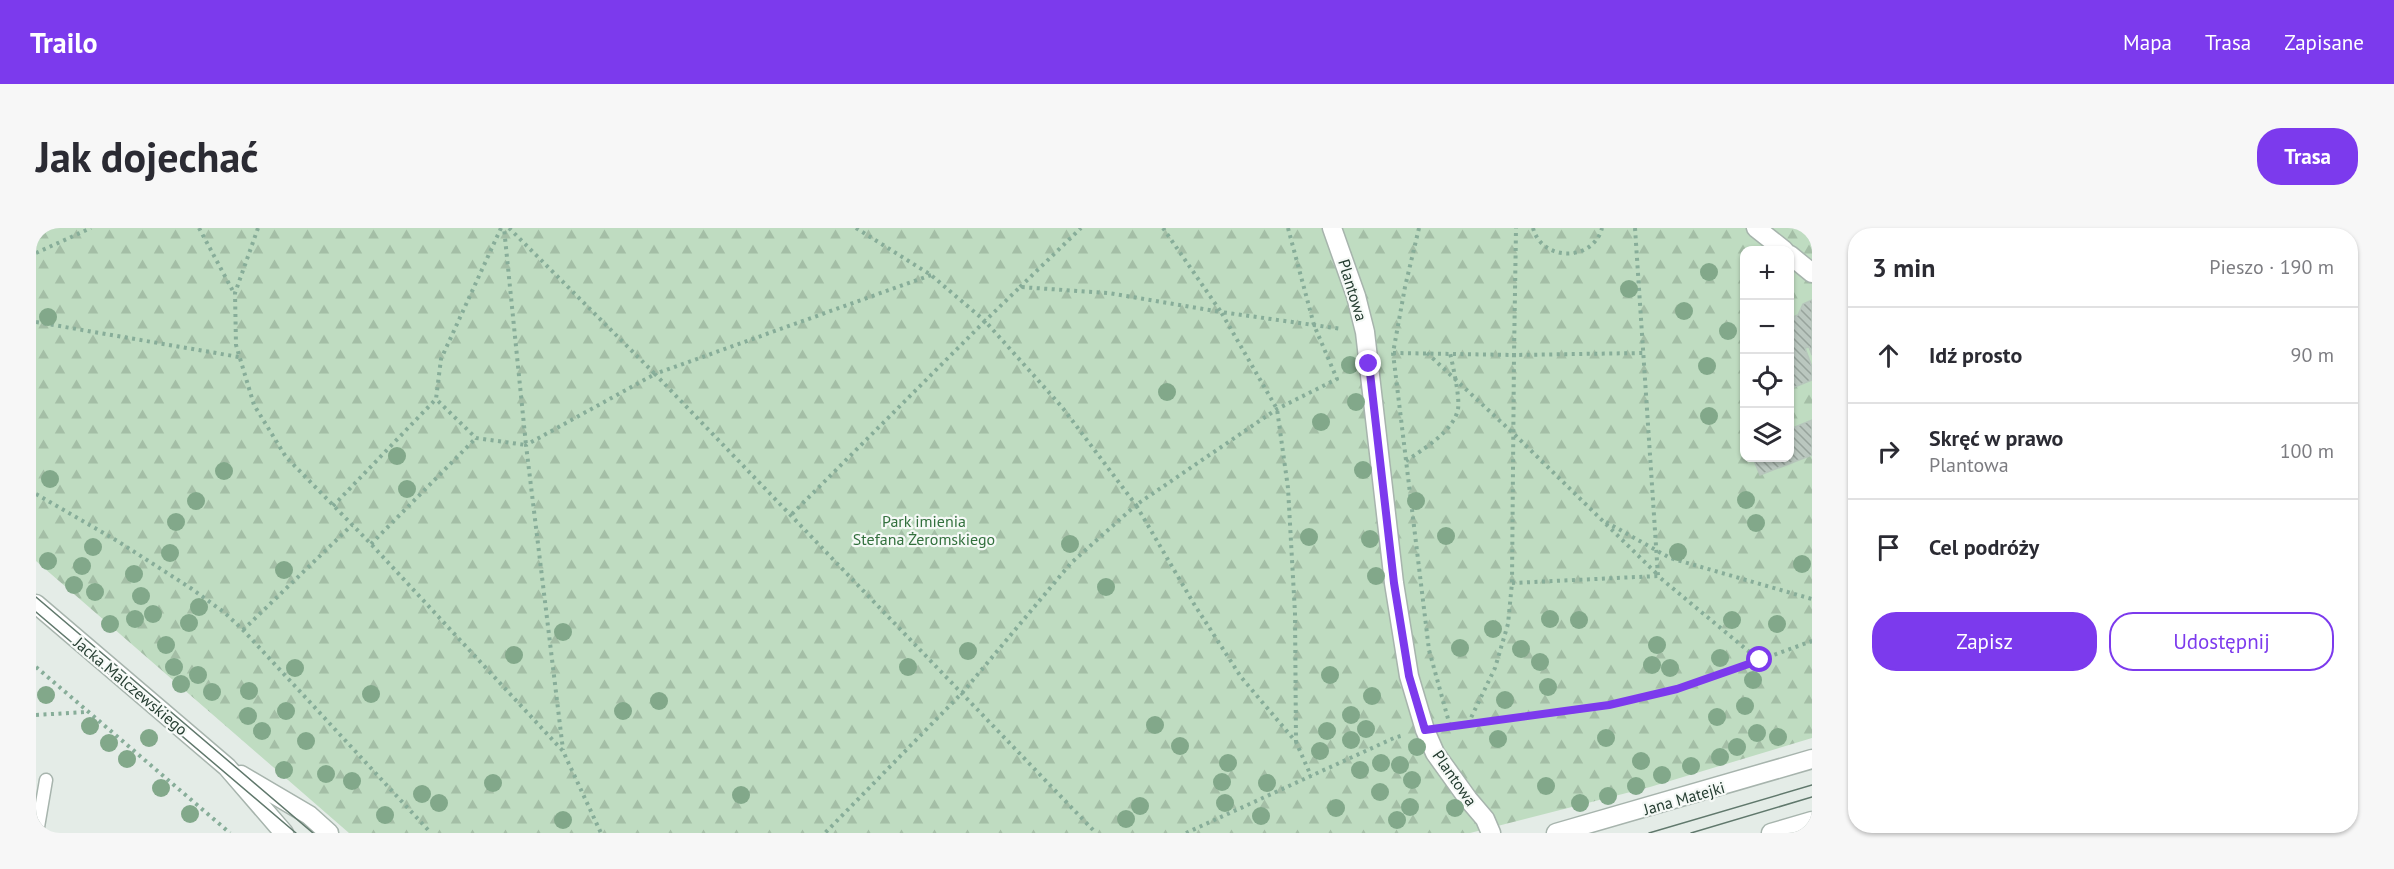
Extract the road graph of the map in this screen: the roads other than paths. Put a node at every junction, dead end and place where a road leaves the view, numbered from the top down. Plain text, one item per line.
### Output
1 (1332, 228) edge
2 (1756, 228) edge
3 (1779, 246) edge
4 (1794, 258) edge
5 (1812, 273) edge
6 (36, 604) edge
7 (1812, 759) edge
8 (227, 767) junction
9 (46, 780) dead end
10 (1812, 821) edge
11 (38, 833) edge
12 (284, 833) edge
13 (329, 833) edge
14 (1491, 833) edge
15 (1556, 833) edge
16 (1771, 833) edge

1 - 14 street, Plantowa
2 - 3 street
4 - 5 street
6 - 8 street, Jacka Malczewskiego
7 - 15 street, Jana Matejki
8 - 12 street, Jacka Malczewskiego
8 - 13 street, Jacka Malczewskiego
9 - 11 lane
10 - 16 street

